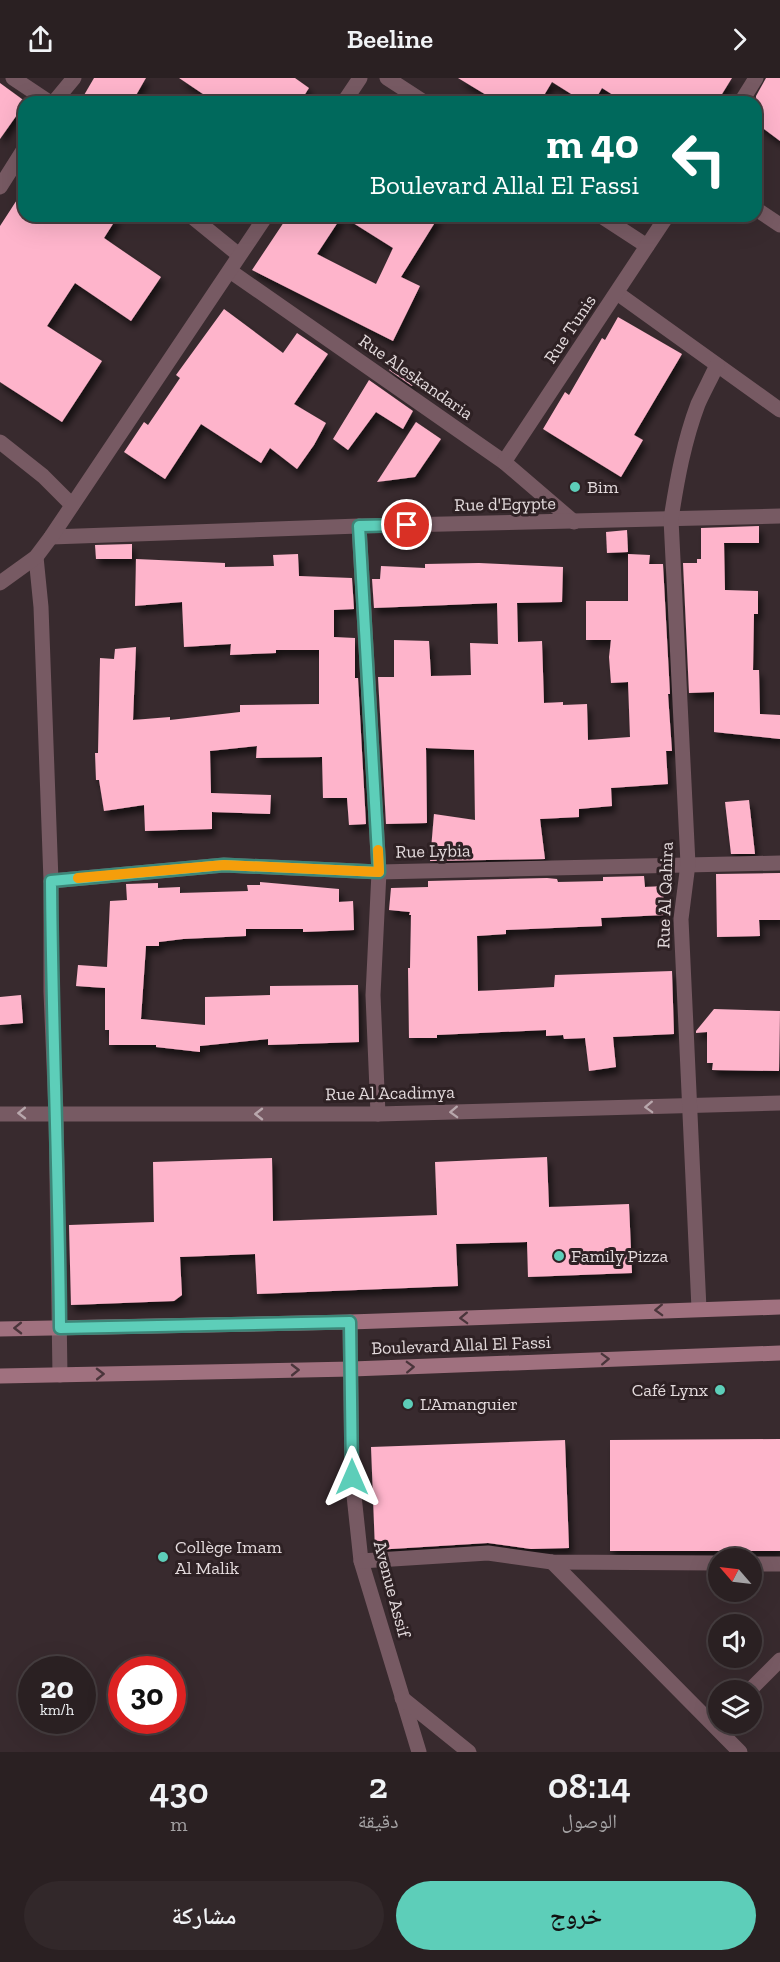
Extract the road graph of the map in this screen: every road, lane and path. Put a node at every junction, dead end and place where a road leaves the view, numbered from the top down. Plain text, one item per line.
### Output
1 (14, 78) edge
2 (74, 78) edge
3 (360, 78) edge
4 (387, 78) edge
5 (756, 78) edge
6 (40, 96) edge
7 (59, 96) edge
8 (348, 96) edge
9 (415, 96) edge
10 (745, 96) edge
11 (18, 158) edge
12 (0, 187) edge
13 (762, 213) edge
14 (198, 222) edge
15 (262, 222) edge
16 (610, 222) edge
17 (663, 222) edge
18 (780, 225) edge
19 (647, 246) junction
20 (239, 255) junction
21 (230, 271) junction
22 (617, 293) junction
23 (717, 365) junction
24 (780, 410) edge
25 (0, 442) edge
26 (504, 462) junction
27 (72, 506) junction
28 (780, 516) edge
29 (671, 519) junction
30 (574, 522) junction
31 (359, 526) junction
32 (51, 537) junction
33 (36, 557) junction
34 (0, 583) edge
35 (780, 862) edge
36 (688, 864) junction
37 (379, 872) junction
38 (51, 881) junction
39 (780, 1103) edge
40 (689, 1106) junction
41 (57, 1113) junction
42 (0, 1114) edge
43 (378, 1114) junction
44 (780, 1307) edge
45 (699, 1309) junction
46 (350, 1322) junction
47 (60, 1328) junction
48 (0, 1329) edge
49 (780, 1353) edge
50 (352, 1369) junction
51 (60, 1375) junction
52 (0, 1376) edge
53 (361, 1561) junction
54 (552, 1562) junction
55 (708, 1563) edge
56 (762, 1564) edge
57 (780, 1564) edge
58 (780, 1660) edge
59 (760, 1680) edge
60 (402, 1698) junction
61 (708, 1716) edge
62 (725, 1734) edge
63 (419, 1752) edge
64 (469, 1752) edge
65 (740, 1752) edge

1 - 6 street
2 - 7 street
3 - 8 street
4 - 9 street
5 - 10 street
11 - 12 street
13 - 18 street
14 - 20 street
15 - 20 street
16 - 19 street
17 - 19 street, Rue Tunis
19 - 22 street, Rue Tunis
20 - 21 street
21 - 26 street, Rue Aleskandaria
21 - 27 street
22 - 23 street
22 - 26 street, Rue Tunis
23 - 24 street
23 - 29 street, Rue Al Qahira
25 - 27 street
26 - 30 street, Rue Aleskandaria
27 - 32 street
28 - 29 street, Rue d'Egypte
29 - 30 street, Rue d'Egypte
29 - 36 street, Rue Al Qahira
30 - 31 street, Rue d'Egypte
31 - 32 street, Rue d'Egypte
31 - 37 street
32 - 33 street
33 - 34 street
33 - 38 street
35 - 36 street, Rue Lybia
36 - 37 street, Rue Lybia
36 - 40 street, Rue Al Qahira
37 - 38 street, Rue Lybia
37 - 43 street
38 - 41 street
39 - 40 street, Rue Al Acadimya
40 -> 43 street, Rue Al Acadimya
40 - 45 street, Rue Al Qahira
41 -> 42 street, Rue Al Acadimya
43 -> 41 street, Rue Al Acadimya
41 - 47 street
44 - 45 main road, Boulevard Allal El Fassi
45 -> 46 main road, Boulevard Allal El Fassi
46 - 47 main road, Boulevard Allal El Fassi
46 - 50 street, Avenue Assif
47 -> 48 main road, Boulevard Allal El Fassi
47 - 51 street
50 -> 49 main road, Boulevard Allal El Fassi
51 -> 50 main road, Boulevard Allal El Fassi
50 - 53 street, Avenue Assif
51 - 52 main road, Boulevard Allal El Fassi
53 - 54 street
53 - 60 street, Avenue Assif
54 - 55 street
54 - 61 street
56 - 57 street
58 - 59 street
60 - 63 street, Avenue Assif
60 - 64 street
62 - 65 street

